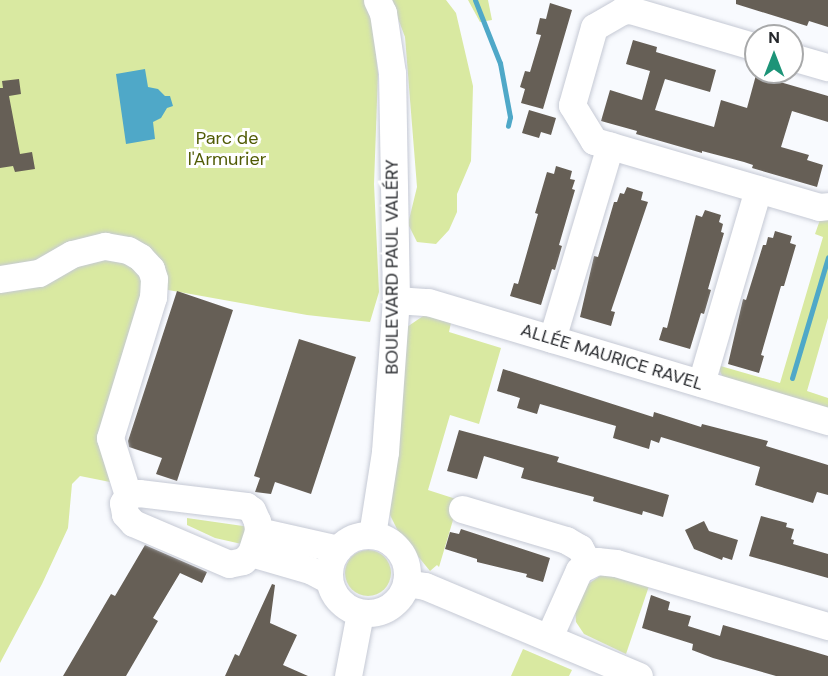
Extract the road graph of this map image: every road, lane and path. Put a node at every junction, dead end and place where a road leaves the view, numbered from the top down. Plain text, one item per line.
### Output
1 (377, 0) edge
2 (744, 43) edge
3 (804, 60) edge
4 (828, 67) edge
5 (610, 146) junction
6 (758, 189) junction
7 (828, 206) edge
8 (0, 279) edge
9 (396, 300) junction
10 (552, 339) junction
11 (701, 383) junction
12 (828, 421) edge
13 (128, 495) junction
14 (462, 509) dead end
15 (372, 535) junction
16 (254, 542) junction
17 (338, 549) junction
18 (588, 563) junction
19 (329, 580) junction
20 (406, 583) junction
21 (360, 613) junction
22 (828, 626) edge
23 (549, 637) junction
24 (348, 676) edge
25 (639, 676) edge

1 - 9 street, BOULEVARD PAUL VALÉRY
2 - 5 street
3 - 4 street
5 - 6 street
5 - 10 street
6 - 7 street
6 - 11 street
8 - 13 street
9 - 10 street, ALLÉE MAURICE RAVEL
9 - 15 street, BOULEVARD PAUL VALÉRY
10 - 11 street, ALLÉE MAURICE RAVEL
11 - 12 street, ALLÉE MAURICE RAVEL
13 - 16 street
13 - 16 street
14 - 18 street
15 - 17 street
15 - 20 street
16 - 17 street
16 - 19 street
17 - 19 street
18 - 22 street
18 - 23 street
19 - 21 street
20 - 21 street
20 - 23 street
21 - 24 street
23 - 25 street

